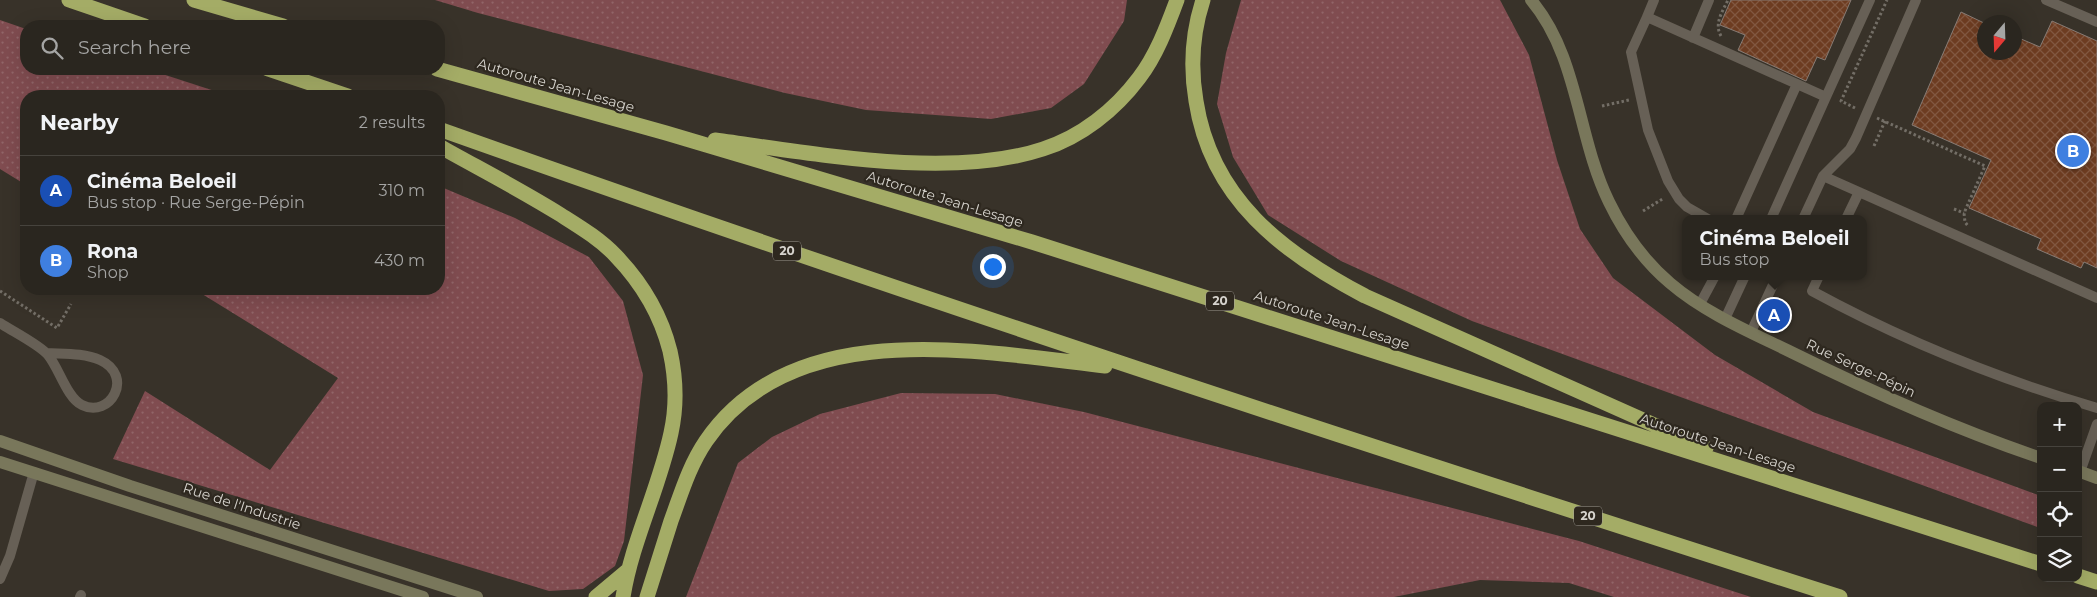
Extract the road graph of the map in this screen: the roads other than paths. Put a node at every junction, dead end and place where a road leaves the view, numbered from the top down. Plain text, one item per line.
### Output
1 (69, 0) edge
2 (194, 0) edge
3 (1177, 0) edge
4 (1203, 0) edge
5 (1530, 0) edge
6 (1654, 0) edge
7 (1709, 0) edge
8 (1870, 0) edge
9 (1916, 0) edge
10 (2046, 0) edge
11 (1647, 17) junction
12 (127, 20) edge
13 (262, 20) edge
14 (2097, 22) edge
15 (1692, 38) junction
16 (445, 71) edge
17 (285, 75) edge
18 (1797, 84) junction
19 (329, 90) edge
20 (1826, 98) junction
21 (445, 131) edge
22 (666, 133) junction
23 (445, 149) edge
24 (1823, 176) junction
25 (1859, 192) junction
26 (1701, 215) edge
27 (1738, 215) edge
28 (1773, 215) edge
29 (1805, 215) edge
30 (1848, 215) edge
31 (1713, 280) edge
32 (1743, 280) edge
33 (1775, 280) edge
34 (1817, 280) edge
35 (2097, 298) edge
36 (1700, 304) junction
37 (1725, 319) junction
38 (0, 323) edge
39 (1751, 332) junction
40 (48, 353) junction
41 (1136, 370) junction
42 (2097, 408) edge
43 (2097, 424) edge
44 (0, 441) edge
45 (2037, 457) edge
46 (0, 462) edge
47 (2082, 464) edge
48 (34, 472) junction
49 (2082, 473) edge
50 (1771, 478) junction
51 (2097, 478) edge
52 (2037, 563) edge
53 (627, 571) junction
54 (2082, 577) edge
55 (0, 579) edge
56 (2097, 582) edge
57 (423, 597) edge
58 (477, 597) edge
59 (596, 597) edge
60 (623, 597) edge
61 (647, 597) edge
62 (1840, 597) edge

1 - 12 highway
2 - 13 highway
3 - 22 highway
4 - 50 highway
5 - 36 street, Rue Serge-Pépin
6 - 11 lane
7 - 15 lane
8 - 20 lane
9 - 24 lane
10 - 14 lane
11 - 15 lane
11 - 26 lane
15 - 18 lane
16 - 22 highway, Autoroute Jean-Lesage / 20
17 - 19 highway
18 - 20 lane
18 - 27 lane
20 - 28 lane
21 - 41 highway, 20
22 - 50 highway, Autoroute Jean-Lesage / 20
23 - 53 highway
24 - 25 lane
24 - 29 lane
25 - 30 lane
25 - 35 lane
31 - 36 lane
32 - 37 lane
33 - 39 lane
34 - 42 lane
36 - 37 street, Rue Serge-Pépin
37 - 39 street, Rue Serge-Pépin
38 - 40 lane
39 - 45 street, Rue Serge-Pépin
40 - 40 lane
41 - 61 highway
41 - 62 highway, 20
43 - 47 lane
44 - 58 street, Rue de l'Industrie
46 - 48 street
48 - 55 lane
48 - 57 street
49 - 51 street
50 - 52 highway, Autoroute Jean-Lesage / 20
53 - 59 highway
53 - 60 highway
54 - 56 highway

